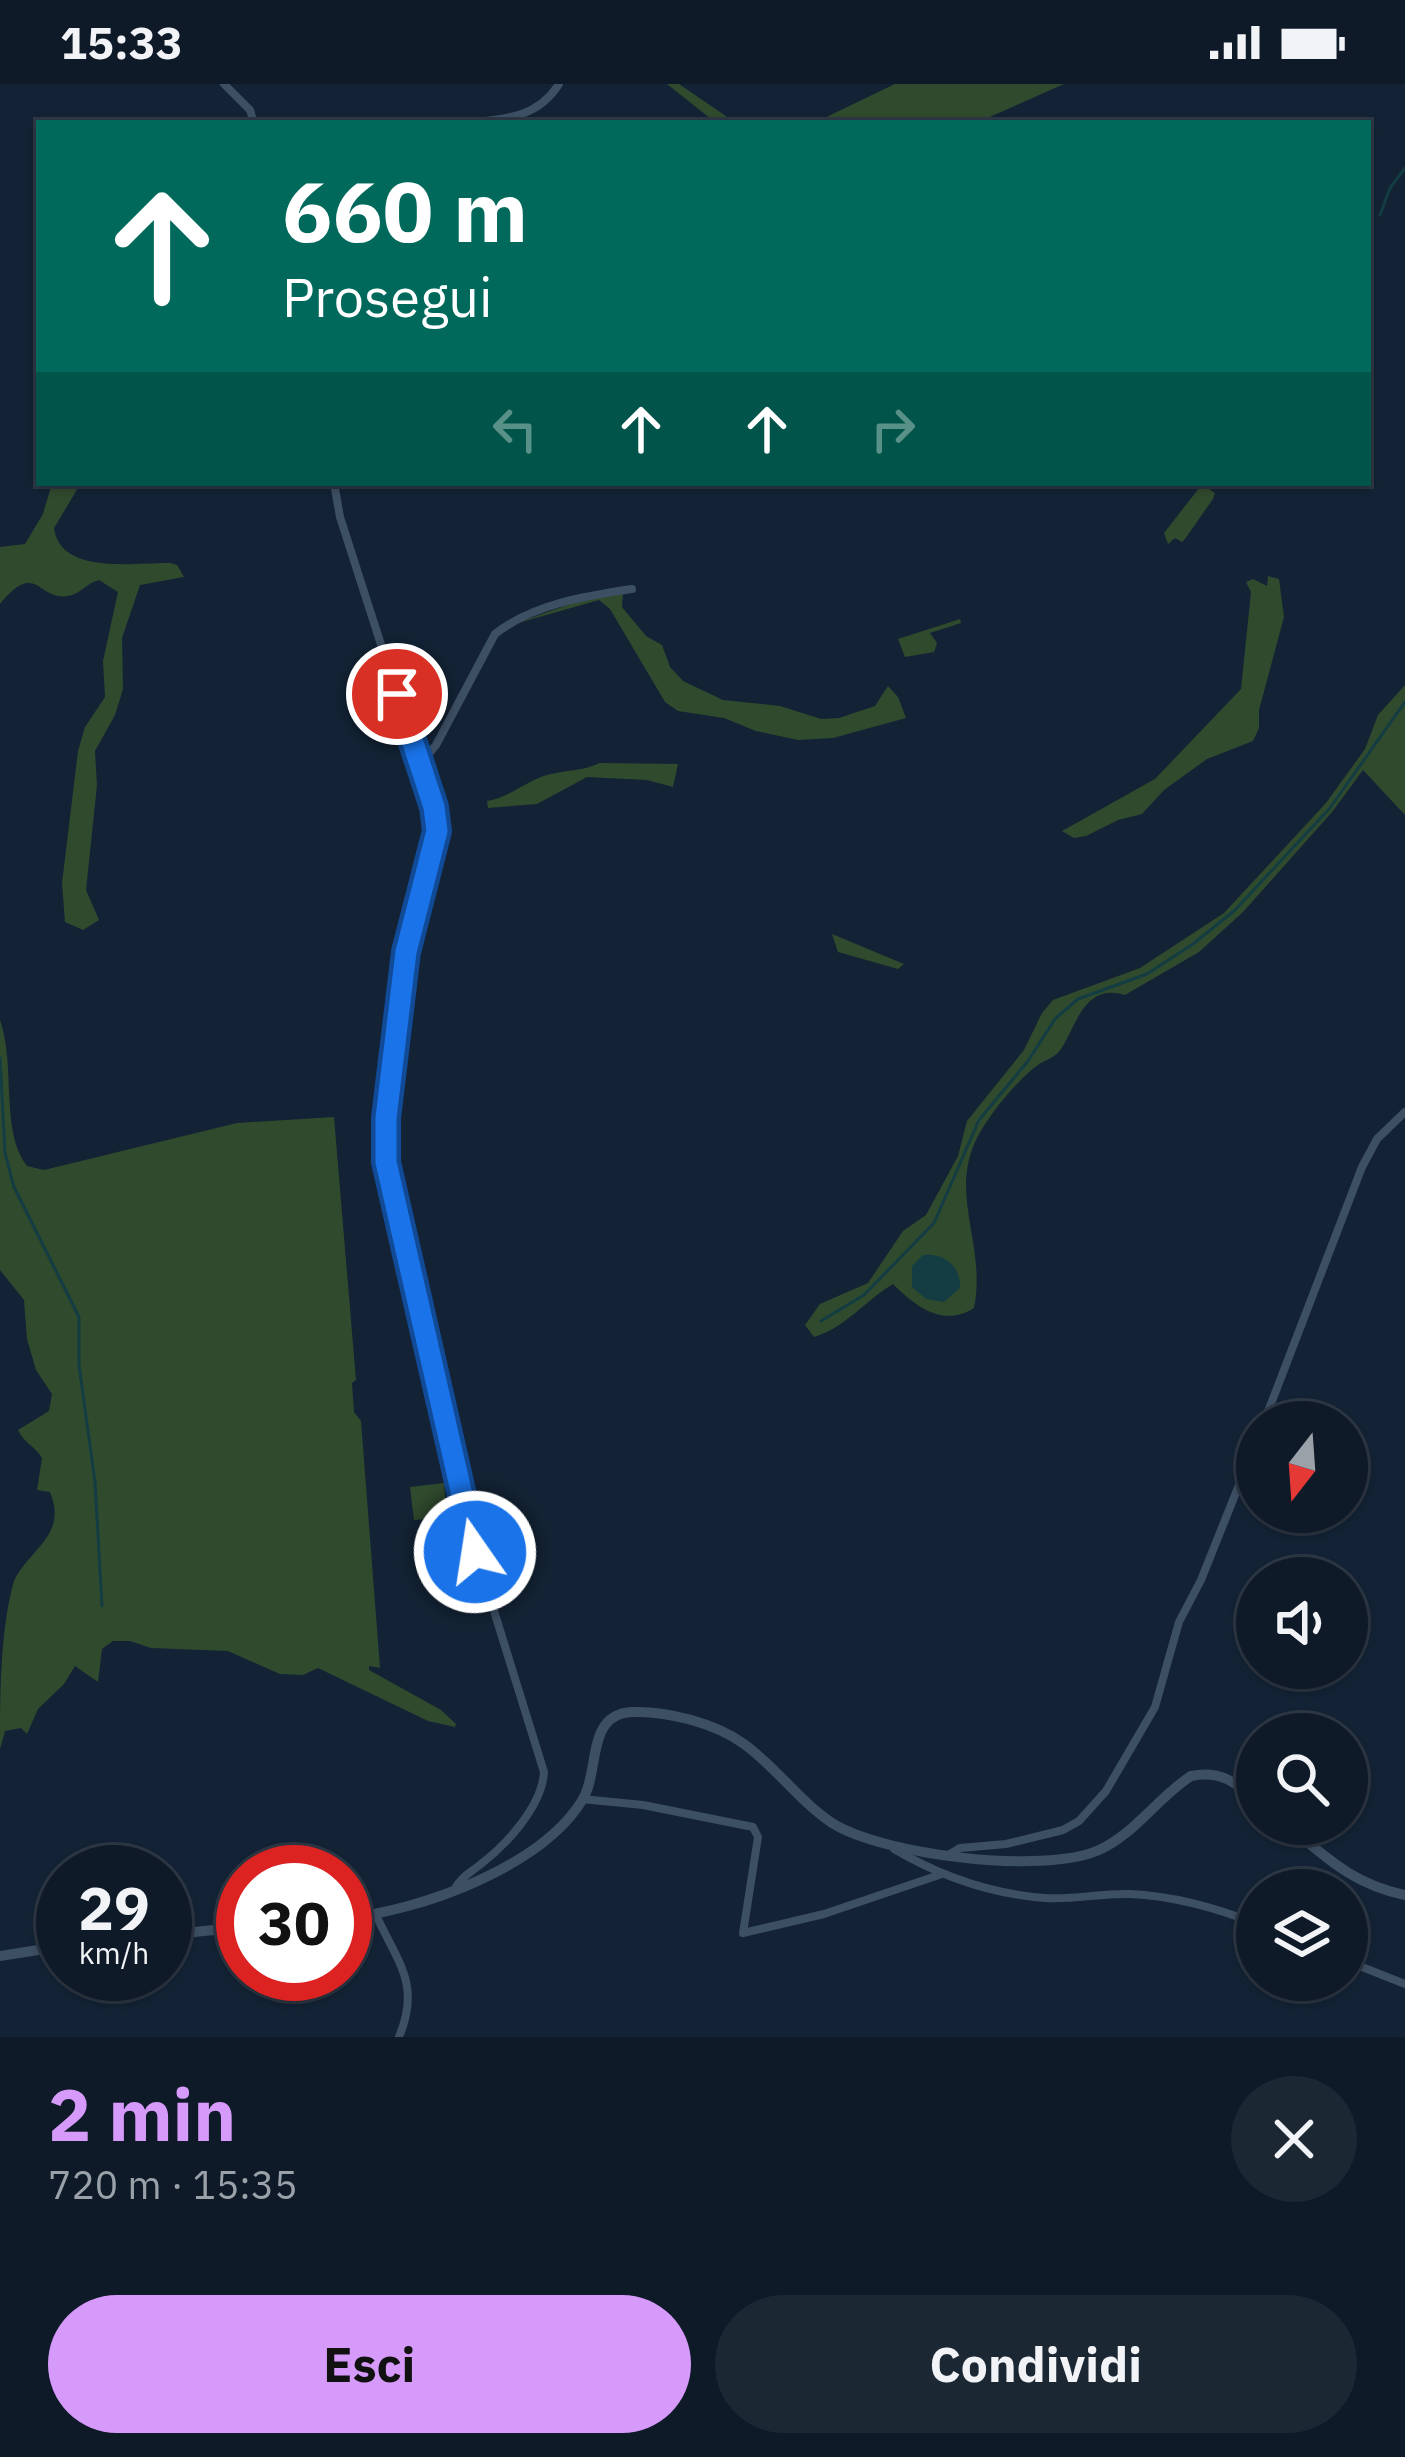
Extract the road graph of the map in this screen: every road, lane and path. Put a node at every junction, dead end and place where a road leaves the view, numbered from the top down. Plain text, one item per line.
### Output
1 (224, 84) edge
2 (560, 84) edge
3 (253, 120) edge
4 (495, 120) edge
5 (335, 486) edge
6 (632, 589) dead end
7 (420, 765) junction
8 (1405, 1112) edge
9 (1272, 1401) edge
10 (1236, 1489) edge
11 (1236, 1785) edge
12 (582, 1799) junction
13 (885, 1843) junction
14 (1312, 1845) edge
15 (950, 1854) junction
16 (942, 1874) junction
17 (454, 1892) junction
18 (1405, 1894) edge
19 (372, 1915) edge
20 (376, 1915) junction
21 (1236, 1915) edge
22 (36, 1950) edge
23 (0, 1956) edge
24 (1368, 1969) edge
25 (1405, 1984) edge
26 (399, 2037) edge

1 - 3 street
2 - 4 street
5 - 7 street
6 - 7 street
7 - 17 street
8 - 9 street
10 - 15 street
11 - 15 street
12 - 13 street
12 - 16 street
12 - 17 street
13 - 15 street
13 - 16 street
14 - 18 street
16 - 21 street
17 - 20 street
19 - 20 street
20 - 26 street
22 - 23 street
24 - 25 street

